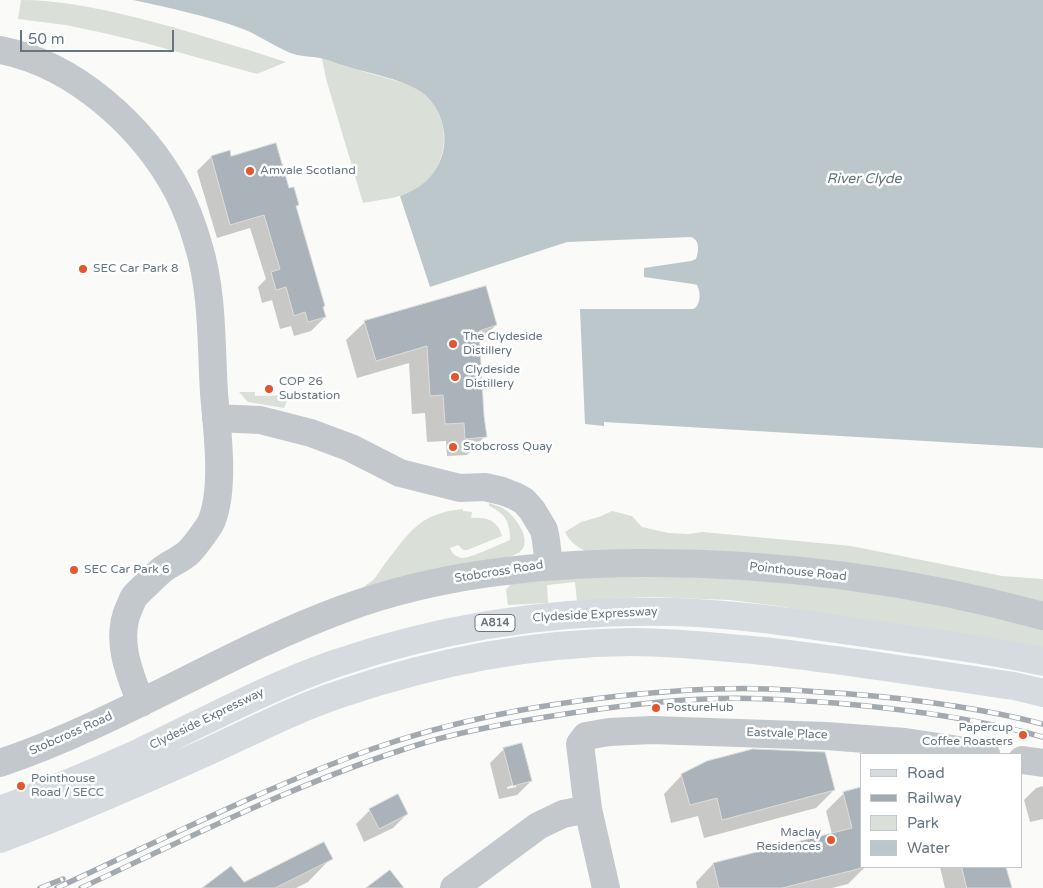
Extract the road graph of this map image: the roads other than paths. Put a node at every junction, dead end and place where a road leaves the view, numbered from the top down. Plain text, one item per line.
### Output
1 (0, 50) edge
2 (216, 418) junction
3 (549, 566) junction
4 (1043, 616) edge
5 (1043, 662) edge
6 (1043, 693) edge
7 (141, 703) junction
8 (979, 753) edge
9 (1023, 760) edge
10 (0, 763) edge
11 (1043, 763) edge
12 (588, 809) junction
13 (0, 810) edge
14 (0, 839) edge
15 (454, 888) edge
16 (606, 888) edge

1 - 2 street
2 - 3 street, Stobcross Road
2 - 7 street
3 - 4 street, Pointhouse Road
3 - 7 street, Stobcross Road
5 - 13 main road, Clydeside Expressway / A814
6 - 14 main road
7 - 10 street, Stobcross Road
8 - 12 street, Eastvale Place
9 - 11 street
12 - 15 street
12 - 16 street

